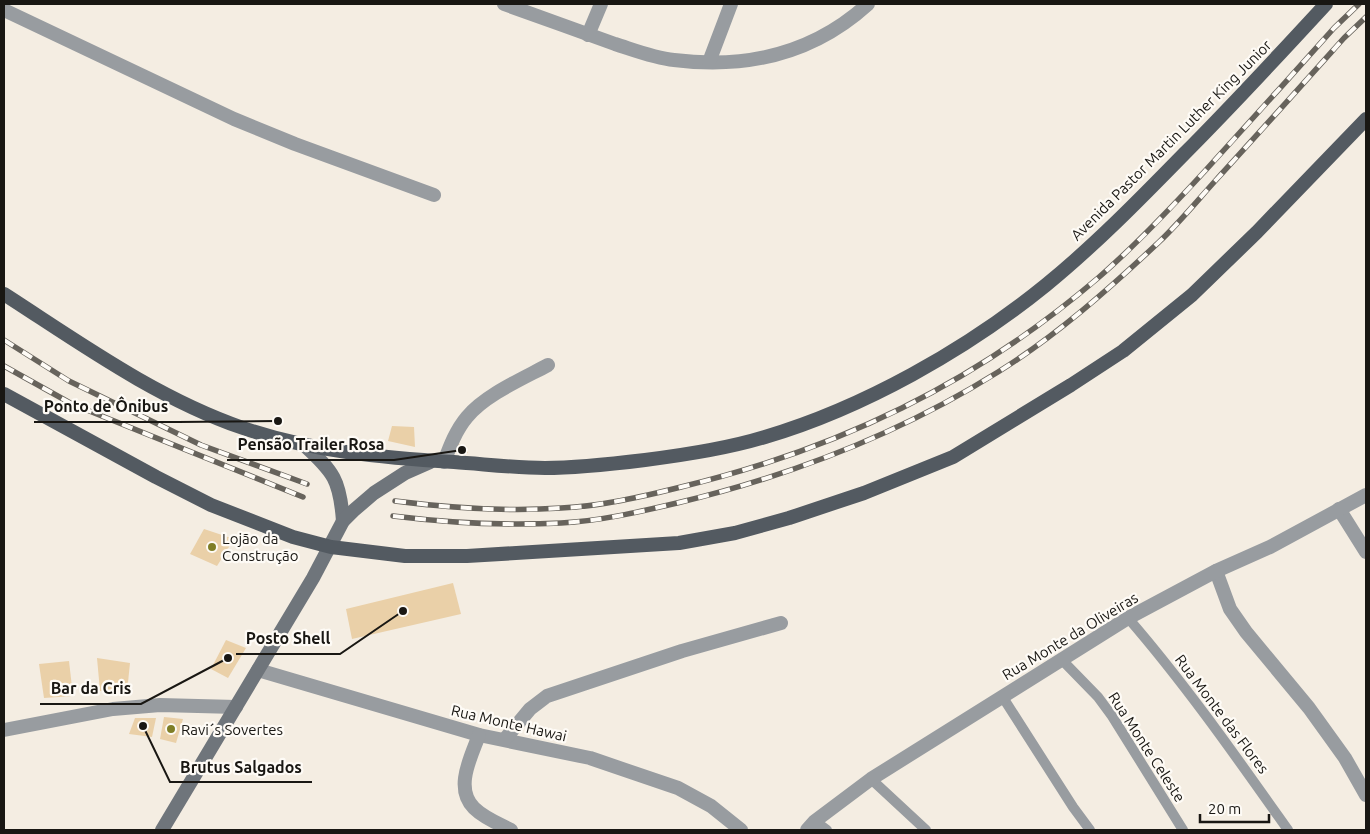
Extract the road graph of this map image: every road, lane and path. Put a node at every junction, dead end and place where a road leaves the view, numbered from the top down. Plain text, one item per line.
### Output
1 (504, 4) edge
2 (601, 4) edge
3 (731, 4) edge
4 (868, 4) edge
5 (1326, 4) edge
6 (4, 10) edge
7 (588, 35) junction
8 (709, 62) junction
9 (1366, 119) edge
10 (434, 195) dead end
11 (4, 294) edge
12 (548, 365) dead end
13 (4, 394) edge
14 (303, 444) junction
15 (437, 462) junction
16 (1366, 495) edge
17 (1339, 509) junction
18 (343, 522) junction
19 (331, 547) junction
20 (1366, 552) edge
21 (1216, 571) junction
22 (1128, 618) junction
23 (781, 623) dead end
24 (1062, 660) junction
25 (258, 670) junction
26 (1002, 696) junction
27 (236, 707) junction
28 (4, 730) edge
29 (478, 735) junction
30 (505, 739) junction
31 (871, 778) junction
32 (1366, 795) edge
33 (811, 826) edge
34 (162, 830) edge
35 (511, 830) edge
36 (741, 830) edge
37 (826, 830) edge
38 (926, 830) edge
39 (1090, 830) edge
40 (1183, 830) edge
41 (1288, 830) edge

1 - 7 street
2 - 7 street
3 - 8 street
4 - 8 street
5 - 15 main road, Avenida Pastor Martin Luther King Junior
6 - 10 street
7 - 8 street
9 - 19 main road
11 - 14 main road, Avenida Pastor Martin Luther King Junior
12 - 15 street
13 - 19 main road
14 - 15 main road, Avenida Pastor Martin Luther King Junior
14 - 18 main road
15 - 18 main road
16 - 17 street, Rua Monte da Oliveiras
17 - 20 street
17 - 21 street, Rua Monte da Oliveiras
18 - 19 main road
19 - 25 main road
21 - 22 street, Rua Monte da Oliveiras
21 - 32 street
22 - 24 street, Rua Monte da Oliveiras
22 - 41 lane, Rua Monte das Flores
23 - 30 street
24 - 26 street, Rua Monte da Oliveiras
24 - 40 lane, Rua Monte Celeste
25 - 27 main road
25 - 29 street, Rua Monte Hawai
26 - 31 street, Rua Monte da Oliveiras
26 - 39 lane
27 - 28 street
27 - 34 main road
29 - 30 street, Rua Monte Hawai
29 - 35 street
30 - 36 street, Rua Monte Hawai
31 - 33 street, Rua Monte da Oliveiras
31 - 38 lane
33 - 37 lane

